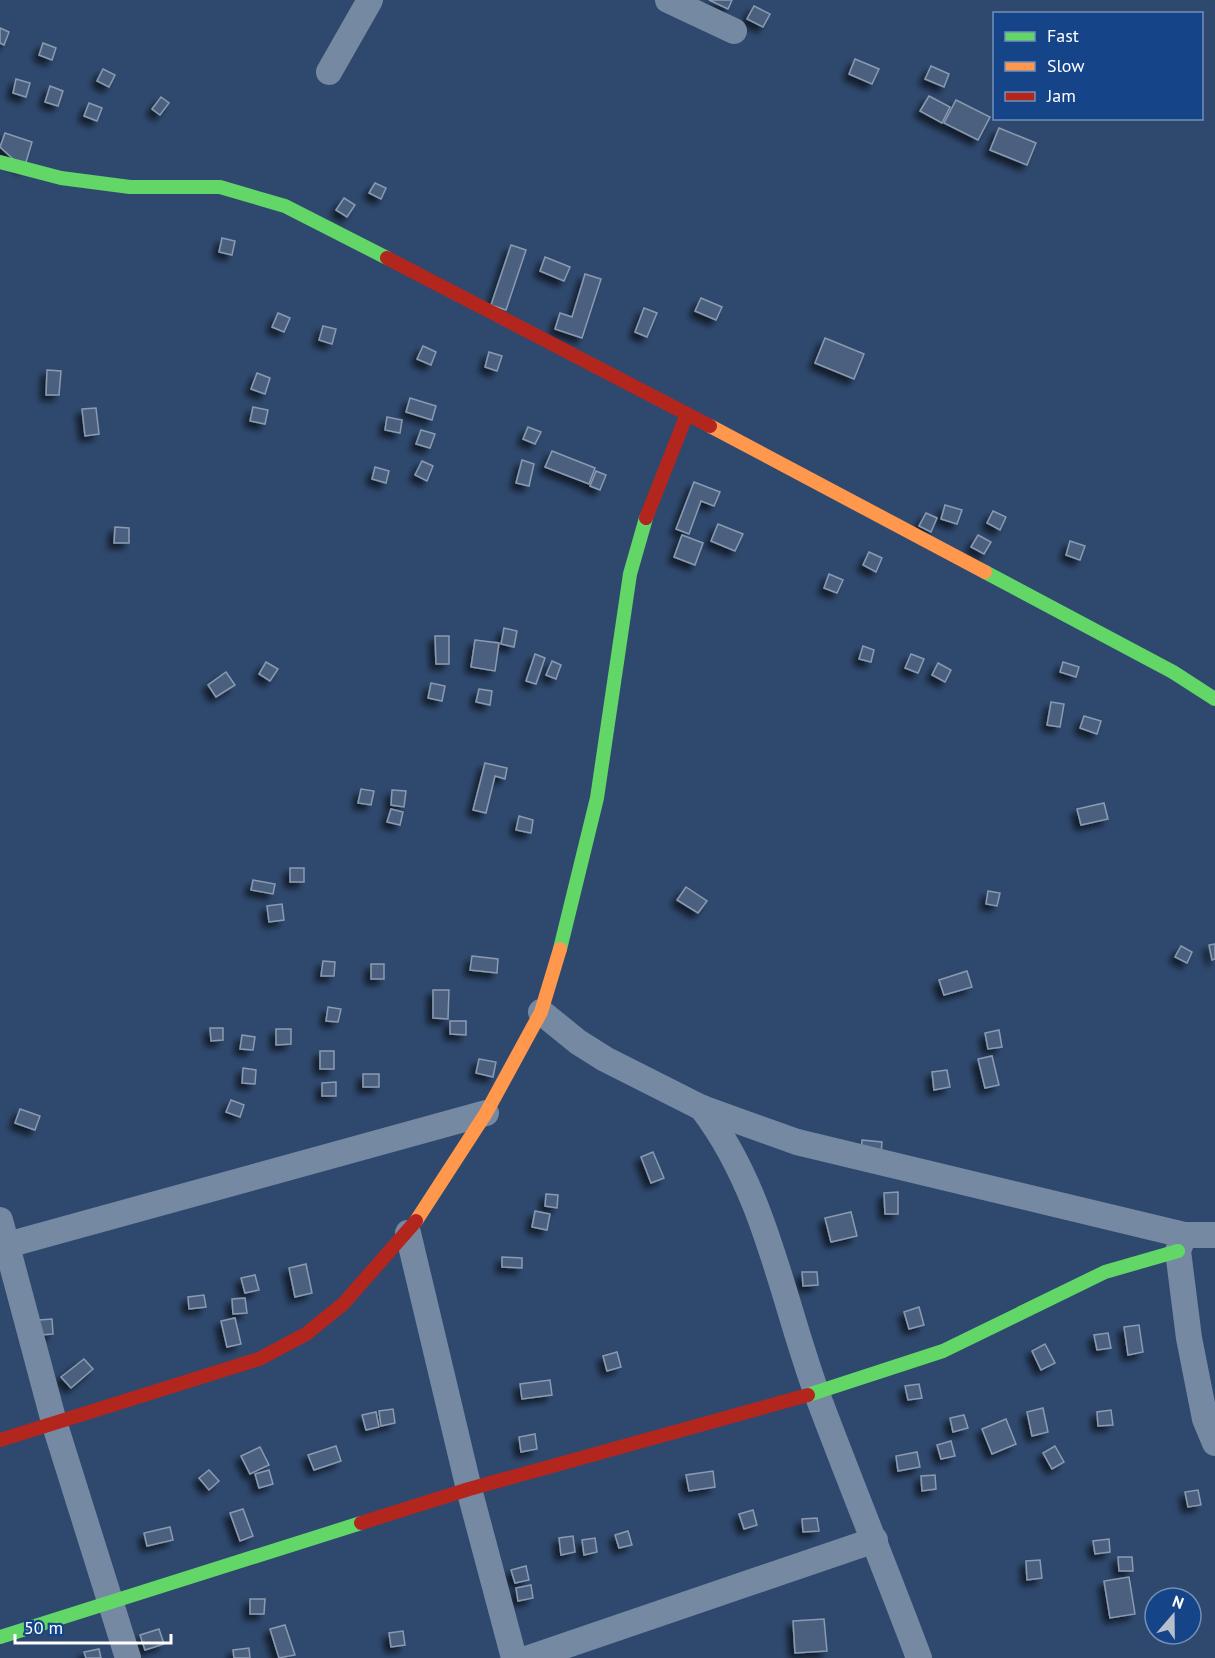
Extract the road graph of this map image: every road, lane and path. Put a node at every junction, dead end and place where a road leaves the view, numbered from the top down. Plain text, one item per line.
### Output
1 (370, 0) edge
2 (668, 0) edge
3 (734, 31) dead end
4 (329, 72) dead end
5 (0, 162) edge
6 (687, 414) junction
7 (1215, 699) edge
8 (541, 1012) junction
9 (702, 1108) junction
10 (486, 1113) junction
11 (408, 1233) junction
12 (1215, 1235) edge
13 (3, 1237) edge
14 (1181, 1243) junction
15 (817, 1393) junction
16 (54, 1422) junction
17 (0, 1440) edge
18 (1215, 1443) edge
19 (469, 1489) junction
20 (875, 1540) junction
21 (110, 1601) junction
22 (0, 1636) edge
23 (128, 1658) edge
24 (514, 1658) edge
25 (529, 1658) edge
26 (919, 1658) edge

1 - 4 street
2 - 3 street
5 - 6 street
6 - 7 street
6 - 8 street
8 - 9 street
8 - 10 street
9 - 14 street
9 - 15 street
10 - 11 street
10 - 13 street
11 - 16 street
11 - 19 street
12 - 14 street
13 - 16 street
14 - 15 street
14 - 18 street
15 - 19 street
15 - 20 street
16 - 17 street
16 - 21 street
19 - 21 street
19 - 24 street
20 - 25 street
20 - 26 street
21 - 22 street
21 - 23 street

